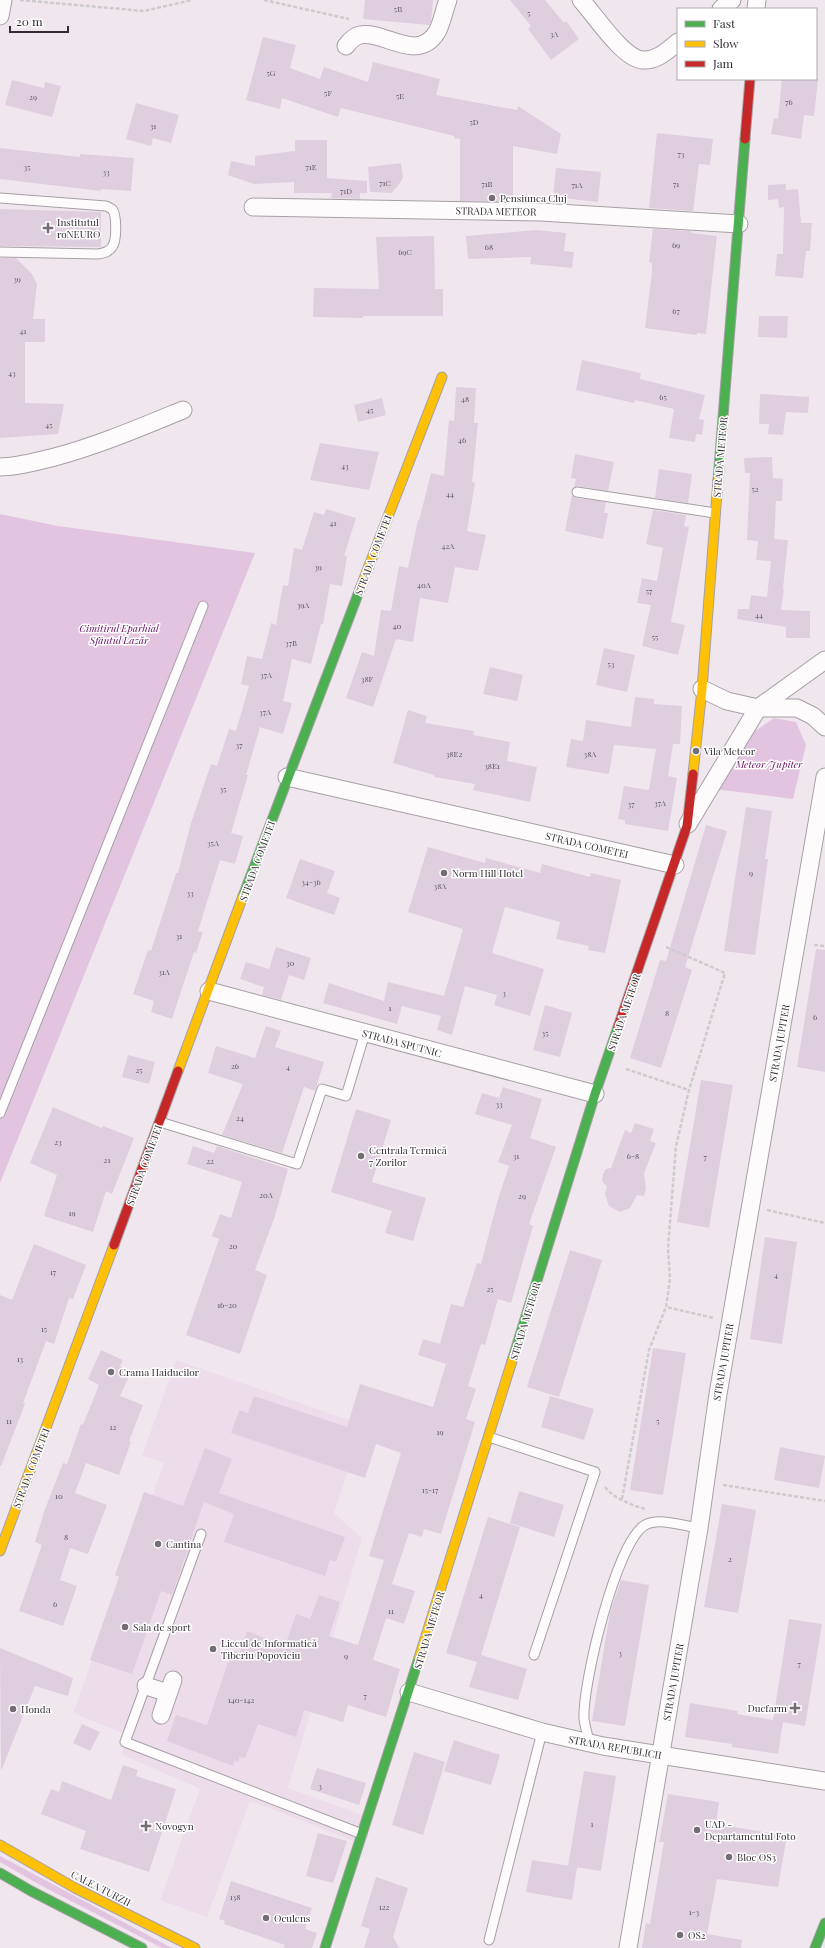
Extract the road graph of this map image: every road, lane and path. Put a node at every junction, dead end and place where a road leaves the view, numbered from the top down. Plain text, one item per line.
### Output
1 (4, 0) edge
2 (19, 0) edge
3 (192, 0) edge
4 (264, 0) edge
5 (448, 0) edge
6 (581, 0) edge
7 (732, 0) edge
8 (722, 8) edge
9 (0, 16) edge
10 (358, 35) junction
11 (677, 43) edge
12 (346, 46) dead end
13 (750, 80) edge
14 (0, 198) edge
15 (253, 207) dead end
16 (739, 224) junction
17 (0, 252) edge
18 (442, 377) dead end
19 (183, 410) dead end
20 (0, 467) edge
21 (576, 492) dead end
22 (715, 513) junction
23 (203, 606) dead end
24 (825, 660) edge
25 (702, 689) junction
26 (758, 708) junction
27 (825, 727) edge
28 (825, 777) edge
29 (287, 778) junction
30 (687, 826) junction
31 (675, 865) junction
32 (650, 939) junction
33 (209, 991) junction
34 (365, 1033) junction
35 (606, 1063) junction
36 (689, 1090) junction
37 (596, 1094) junction
38 (0, 1113) edge
39 (160, 1122) junction
40 (750, 1206) junction
41 (825, 1223) edge
42 (666, 1307) junction
43 (730, 1321) junction
44 (489, 1437) junction
45 (595, 1472) junction
46 (705, 1482) junction
47 (622, 1499) junction
48 (825, 1501) edge
49 (647, 1509) dead end
50 (699, 1528) junction
51 (201, 1534) dead end
52 (0, 1551) edge
53 (534, 1655) dead end
54 (146, 1686) junction
55 (409, 1692) junction
56 (161, 1715) dead end
57 (542, 1732) junction
58 (589, 1743) junction
59 (661, 1755) junction
60 (825, 1781) edge
61 (362, 1834) junction
62 (0, 1845) edge
63 (0, 1873) edge
64 (825, 1923) edge
65 (489, 1940) dead end
66 (142, 1948) edge
67 (195, 1948) edge
68 (325, 1948) edge
69 (628, 1948) edge
70 (815, 1948) edge

1 - 9 street
2 - 3 path
4 - 10 path
5 - 10 street
6 - 11 street
7 - 8 street
10 - 12 street
13 - 16 street, STRADA METEOR
14 - 17 lane
15 - 16 street, STRADA METEOR
16 - 22 street, STRADA METEOR
18 - 29 street, STRADA COMETEI
19 - 20 street
21 - 22 lane
22 - 25 street, STRADA METEOR
23 - 38 lane
24 - 26 street
25 - 26 street
25 - 30 street, STRADA METEOR
26 - 27 street
26 - 30 street
28 - 40 street, STRADA JUPITER
29 - 31 street, STRADA COMETEI
29 - 33 street, STRADA COMETEI
30 - 31 street, STRADA METEOR
31 - 32 street, STRADA METEOR
32 - 35 street, STRADA METEOR
32 - 36 path
33 - 34 street, STRADA SPUTNIC
33 - 39 street, STRADA COMETEI
34 - 37 street, STRADA SPUTNIC
34 - 39 lane
35 - 36 path
35 - 37 street, STRADA METEOR
36 - 42 path
37 - 44 street, STRADA METEOR
39 - 52 street, STRADA COMETEI
40 - 41 path
40 - 43 street, STRADA JUPITER
42 - 43 path
42 - 47 path
43 - 46 street, STRADA JUPITER
44 - 45 lane
44 - 55 street, STRADA METEOR
45 - 47 path
45 - 53 lane
46 - 48 path
46 - 50 street, STRADA JUPITER
47 - 49 path
50 - 58 lane
50 - 59 street, STRADA JUPITER
51 - 54 lane
54 - 56 street
54 - 61 lane
55 - 57 street, STRADA REPUBLICII
55 - 61 street, STRADA METEOR
57 - 58 street, STRADA REPUBLICII
57 - 65 lane
58 - 59 street, STRADA REPUBLICII
59 - 60 street, STRADA REPUBLICII
59 - 69 street, STRADA JUPITER
61 - 68 street, STRADA METEOR
62 - 67 street, CALEA TURZII
63 - 66 street
64 - 70 street

